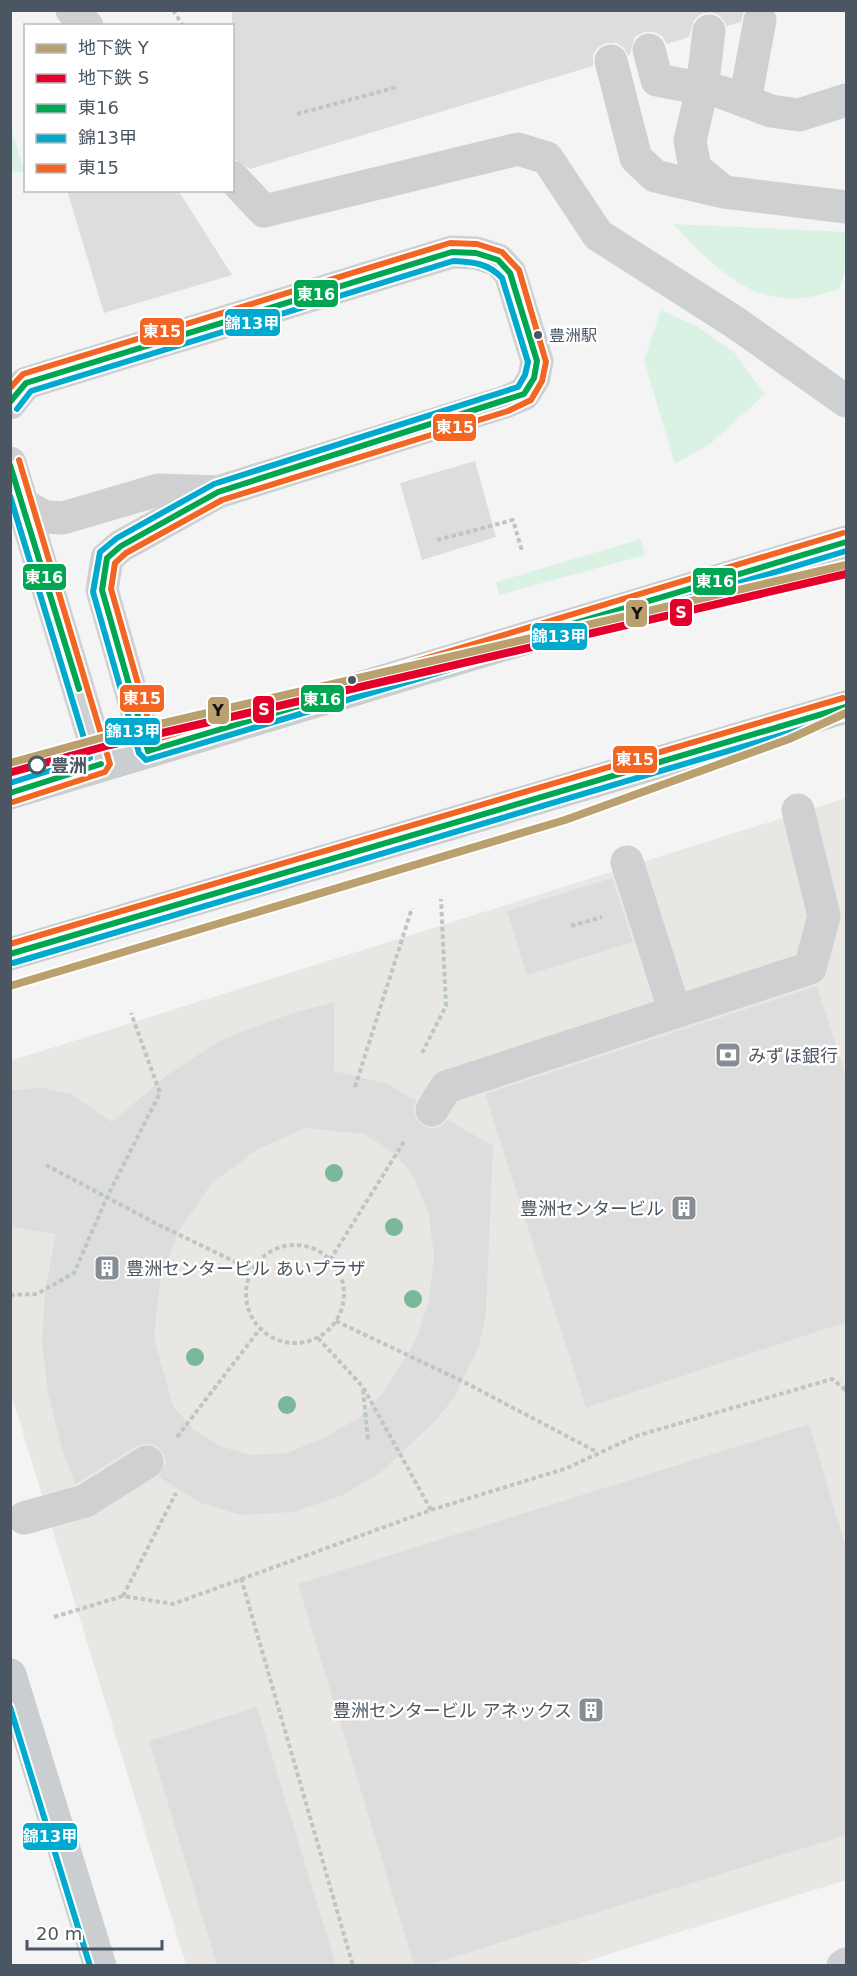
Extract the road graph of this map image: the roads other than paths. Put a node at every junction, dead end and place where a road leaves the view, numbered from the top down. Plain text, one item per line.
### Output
1 (72, 10) edge
2 (85, 24) edge
3 (648, 50) dead end
4 (611, 61) dead end
5 (722, 94) junction
6 (846, 100) edge
7 (234, 179) edge
8 (724, 192) junction
9 (846, 207) edge
10 (846, 401) edge
11 (10, 403) edge
12 (10, 463) edge
13 (218, 492) junction
14 (23, 505) junction
15 (846, 542) edge
16 (846, 707) edge
17 (148, 751) junction
18 (101, 764) junction
19 (10, 793) edge
20 (798, 810) dead end
21 (627, 862) dead end
22 (10, 954) edge
23 (675, 1012) junction
24 (432, 1110) dead end
25 (147, 1462) dead end
26 (24, 1518) dead end
27 (10, 1675) edge
28 (100, 1965) edge

1 - 2 street
3 - 5 street
4 - 8 street
5 - 5 street
5 - 6 street
5 - 8 street
7 - 10 street
8 - 9 street
11 - 13 street
12 - 14 street
13 - 14 street
13 - 17 street
14 - 18 street
15 - 17 main road
16 - 22 main road
17 - 18 main road
18 - 19 main road
20 - 23 street
21 - 23 street
23 - 24 street
25 - 26 street
27 - 28 main road

